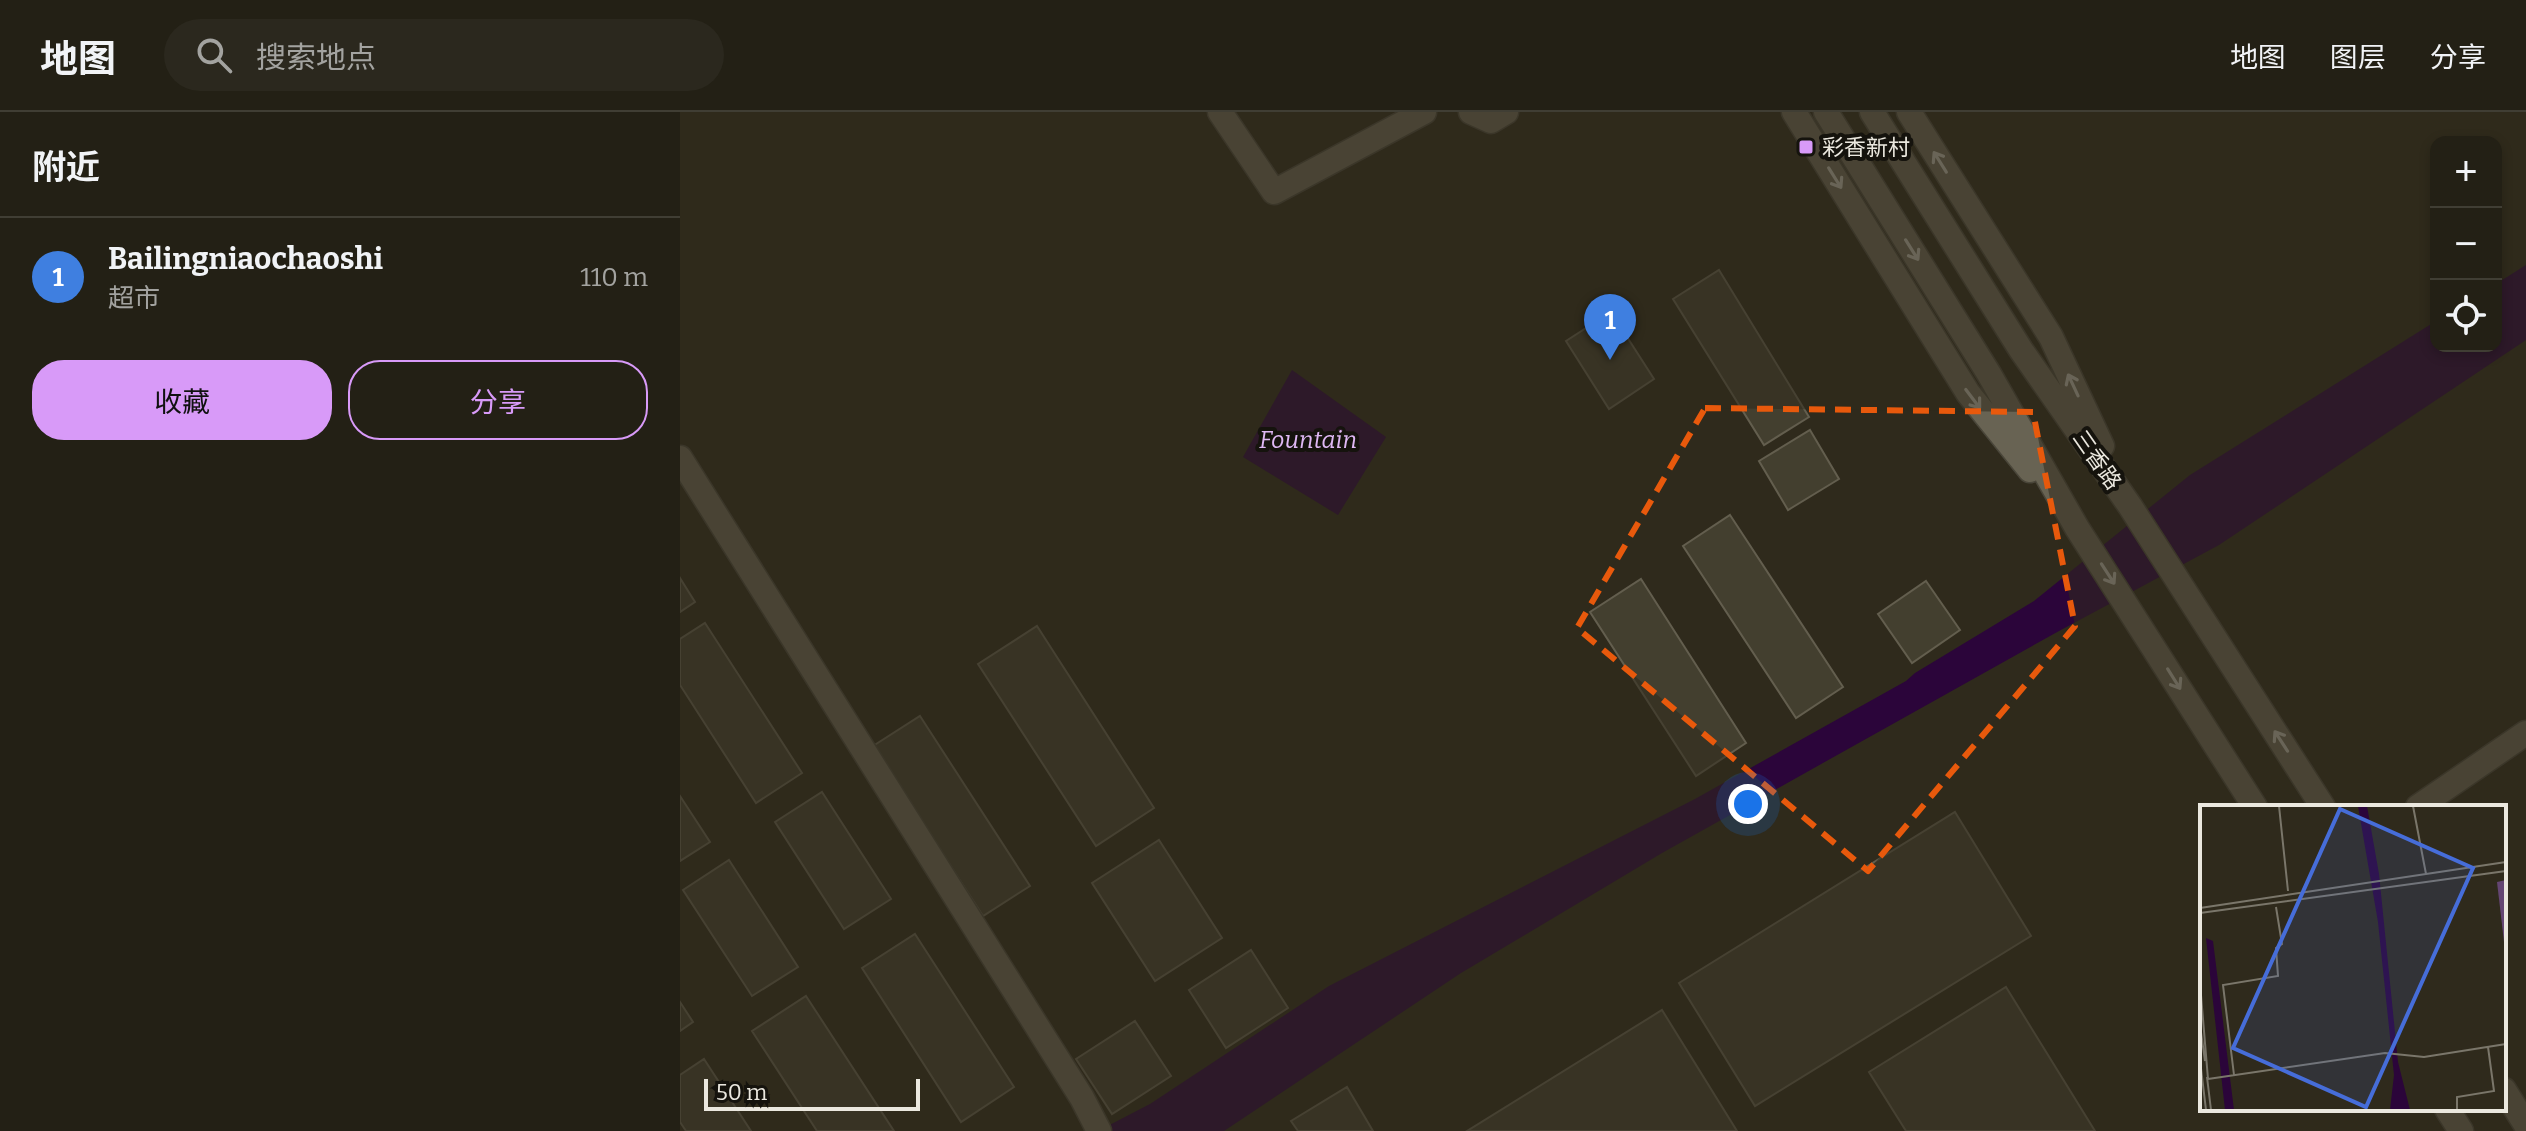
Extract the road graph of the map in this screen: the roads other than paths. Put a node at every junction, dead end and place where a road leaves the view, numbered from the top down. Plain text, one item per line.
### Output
1 (1220, 112) edge
2 (1424, 112) edge
3 (1471, 112) edge
4 (1506, 112) edge
5 (1794, 112) edge
6 (1826, 112) edge
7 (1872, 112) edge
8 (1909, 112) edge
9 (680, 458) edge
10 (2131, 509) junction
11 (2080, 532) junction
12 (2526, 733) edge
13 (2254, 805) edge
14 (2322, 805) edge
15 (2421, 805) edge
16 (2506, 1093) edge
17 (2448, 1111) edge
18 (2526, 1125) edge
19 (1098, 1130) edge
20 (2461, 1131) edge

1 - 2 main road
3 - 4 main road
5 -> 11 main road
6 -> 11 main road
7 - 10 main road, 三香路
10 -> 8 main road
9 - 19 main road
14 -> 10 main road, 三香路
11 -> 13 main road
12 - 15 main road
16 - 18 main road
17 - 20 main road

